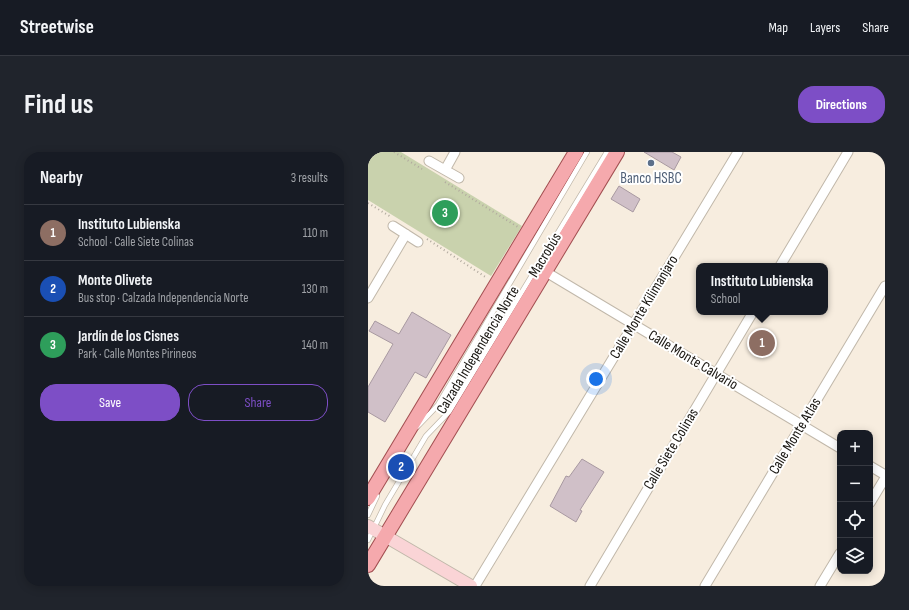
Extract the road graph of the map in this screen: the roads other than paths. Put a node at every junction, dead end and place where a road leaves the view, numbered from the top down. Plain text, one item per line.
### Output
1 (455, 152) edge
2 (576, 152) edge
3 (587, 152) edge
4 (607, 152) edge
5 (617, 152) edge
6 (738, 152) edge
7 (848, 152) edge
8 (429, 161) dead end
9 (445, 170) junction
10 (458, 178) dead end
11 (393, 226) dead end
12 (406, 234) junction
13 (418, 242) dead end
14 (782, 263) edge
15 (546, 272) junction
16 (885, 286) edge
17 (368, 298) edge
18 (751, 315) edge
19 (633, 325) junction
20 (716, 374) junction
21 (801, 425) junction
22 (414, 434) dead end
23 (837, 446) edge
24 (873, 468) edge
25 (885, 476) edge
26 (374, 494) edge
27 (871, 502) edge
28 (368, 515) edge
29 (374, 533) edge
30 (837, 558) edge
31 (368, 565) edge
32 (471, 586) edge
33 (475, 586) edge
34 (590, 586) edge
35 (705, 586) edge
36 (820, 586) edge

1 - 9 street
2 - 26 main road, Calzada Independencia Norte
3 - 22 lane, Macrobús
4 - 29 lane, Macrobús
5 - 15 main road, Calzada Independencia Norte
6 - 19 street, Calle Monte Kilimanjaro
7 - 14 street
8 - 9 street
9 - 10 street
11 - 12 street
12 - 13 street
12 - 17 street
15 - 19 street, Calle Monte Calvario
15 - 29 main road, Calzada Independencia Norte
16 - 21 street, Calle Monte Atlas
18 - 20 street, Calle Siete Colinas
19 - 20 street, Calle Monte Calvario
19 - 33 street, Calle Monte Kilimanjaro
20 - 21 street, Calle Monte Calvario
20 - 34 street, Calle Siete Colinas
21 - 23 street, Calle Monte Calvario
21 - 35 street, Calle Monte Atlas
24 - 25 street
25 - 27 street
26 - 28 lane
29 - 31 main road, Calzada Independencia Norte
29 - 32 street
30 - 36 street

